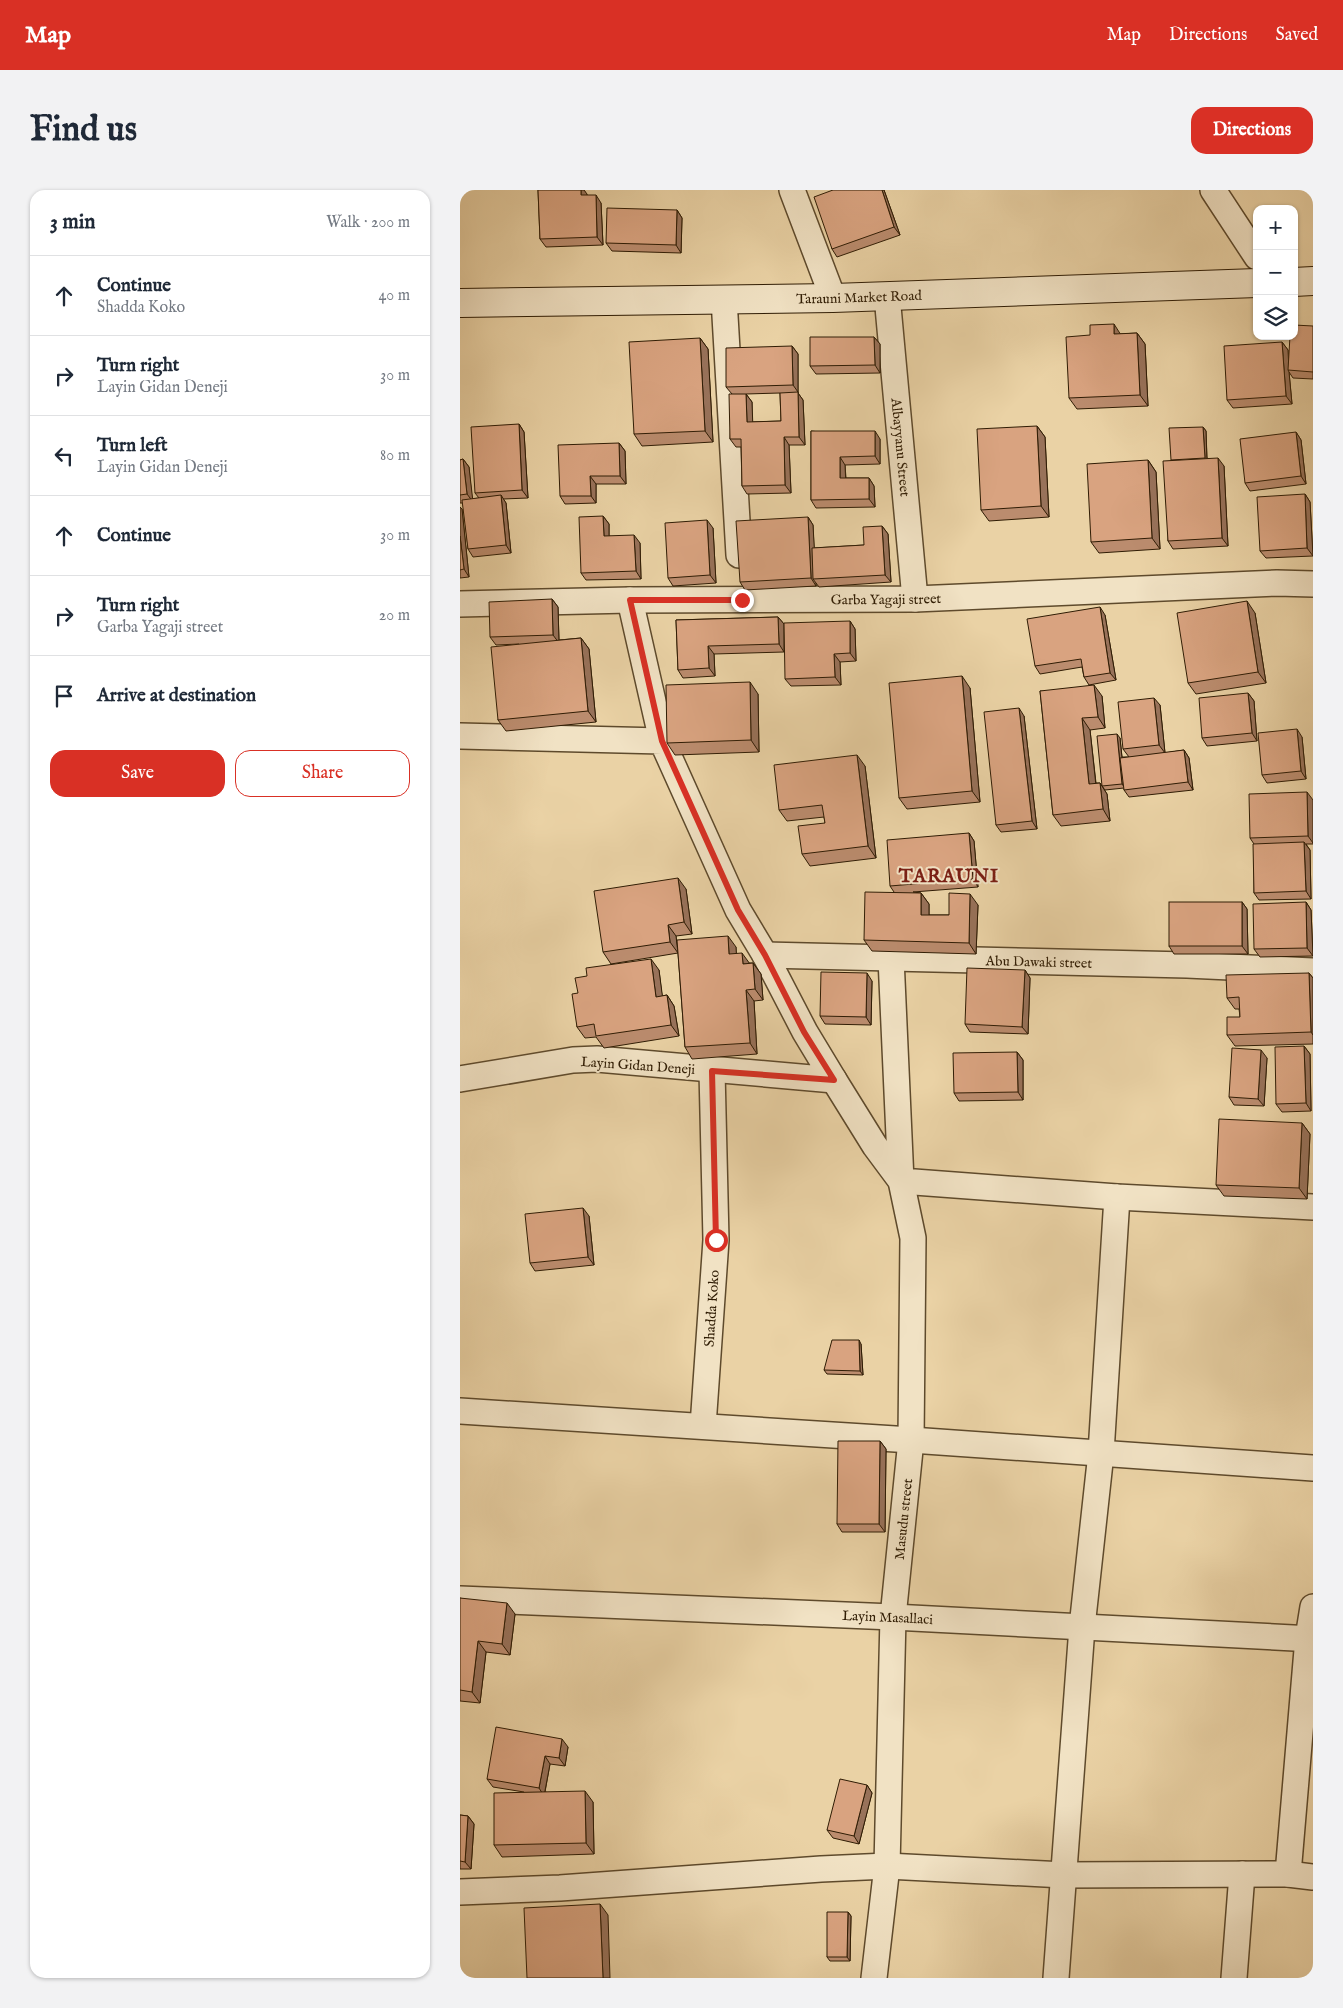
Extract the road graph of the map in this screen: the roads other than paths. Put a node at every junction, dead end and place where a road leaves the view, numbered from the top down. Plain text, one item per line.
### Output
1 (792, 190) edge
2 (1213, 190) edge
3 (1253, 251) edge
4 (1313, 281) edge
5 (1298, 282) edge
6 (1253, 283) edge
7 (887, 296) junction
8 (833, 298) junction
9 (724, 299) junction
10 (460, 302) edge
11 (1313, 584) edge
12 (915, 599) junction
13 (630, 600) junction
14 (742, 600) junction
15 (460, 604) edge
16 (460, 736) edge
17 (662, 741) junction
18 (765, 955) junction
19 (891, 958) junction
20 (1313, 971) edge
21 (712, 1071) junction
22 (460, 1079) edge
23 (834, 1080) junction
24 (901, 1181) junction
25 (1116, 1197) junction
26 (1313, 1207) edge
27 (460, 1411) edge
28 (703, 1426) junction
29 (911, 1440) junction
30 (1101, 1453) junction
31 (1313, 1468) edge
32 (460, 1599) edge
33 (1313, 1607) edge
34 (893, 1618) junction
35 (1082, 1627) junction
36 (1311, 1638) edge
37 (887, 1866) junction
38 (1242, 1874) junction
39 (1288, 1874) junction
40 (1064, 1875) junction
41 (1313, 1877) edge
42 (460, 1892) edge
43 (874, 1978) edge
44 (1056, 1978) edge
45 (1234, 1978) edge

1 - 8 street
2 - 3 street
4 - 5 street
6 - 7 street, Tarauni Market Road
7 - 8 street, Tarauni Market Road
7 - 12 street, Albayyanu Street
8 - 9 street, Tarauni Market Road
9 - 10 street, Tarauni Market Road
9 - 14 street
11 - 12 street, Garba Yagaji street
12 - 14 street, Garba Yagaji street
13 - 14 street, Garba Yagaji street
13 - 15 street, Garba Yagaji street
13 - 17 street
16 - 17 street
17 - 18 street
18 - 19 street, Abu Dawaki street
18 - 23 street
19 - 20 street, Abu Dawaki street
19 - 24 street
21 - 22 street, Layin Gidan Deneji
21 - 23 street, Layin Gidan Deneji
21 - 28 street, Shadda Koko
23 - 24 street, Masudu street
24 - 25 street
24 - 29 street, Masudu street
25 - 26 street
25 - 30 street
27 - 28 street
28 - 29 street
29 - 30 street
29 - 34 street, Masudu street
30 - 31 street
30 - 35 street
32 - 34 street, Layin Masallaci
33 - 36 street
34 - 35 street, Layin Masallaci
34 - 37 street, Masudu street
35 - 36 street, Layin Masallaci
35 - 40 street
36 - 39 street
37 - 40 street
37 - 42 street
37 - 43 street, Masudu street
38 - 39 street
38 - 40 street
38 - 45 street
39 - 41 street
40 - 44 street

